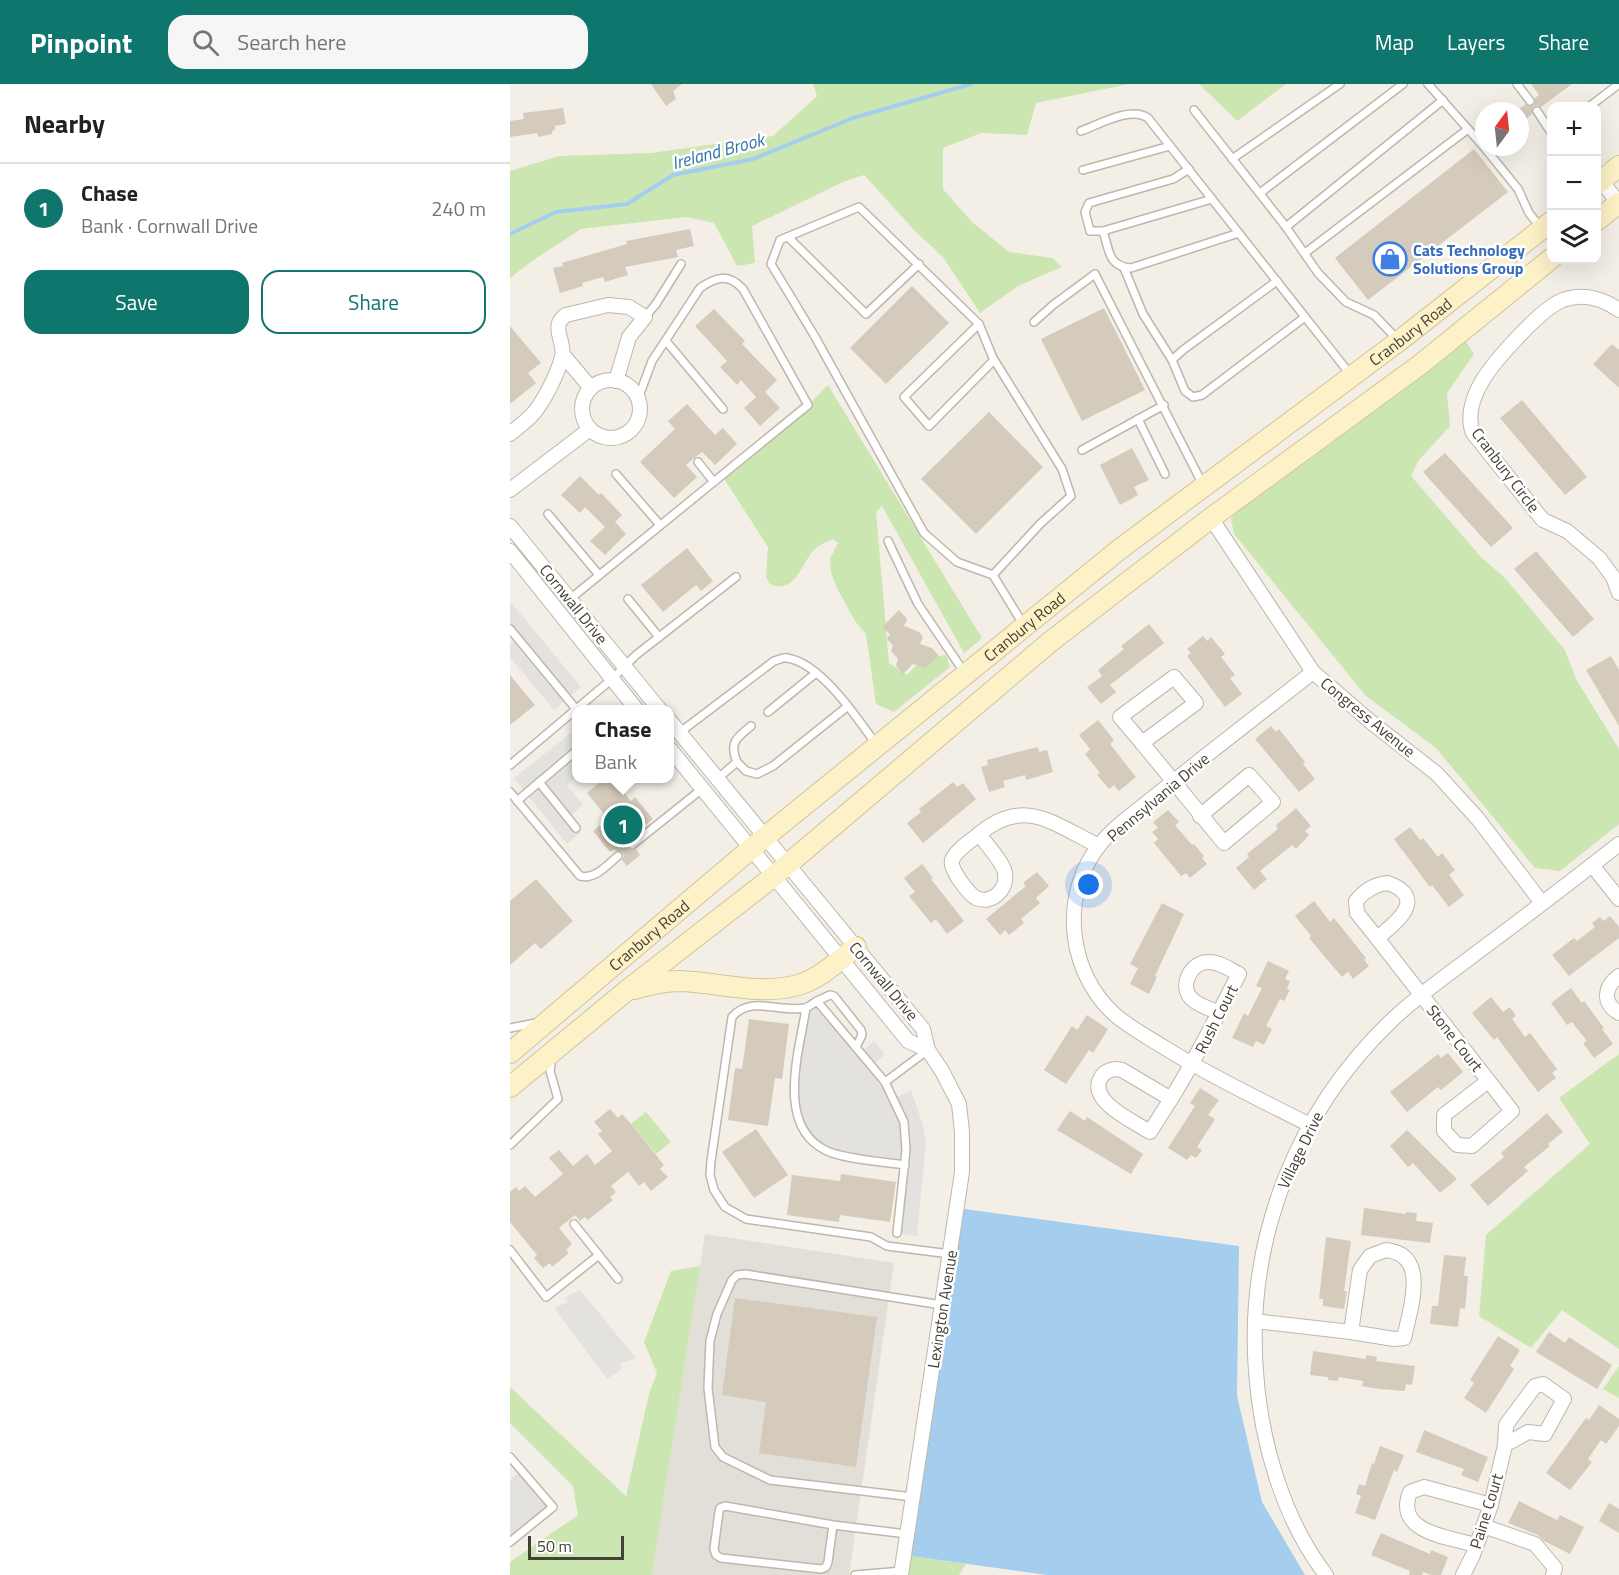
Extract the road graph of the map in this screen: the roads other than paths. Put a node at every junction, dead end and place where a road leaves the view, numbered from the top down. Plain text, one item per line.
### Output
1 (1340, 84) edge
2 (1403, 84) edge
3 (1428, 84) edge
4 (1517, 84) edge
5 (1619, 84) edge
6 (1443, 100) junction
7 (1530, 101) dead end
8 (1595, 102) edge
9 (1194, 110) dead end
10 (1537, 111) dead end
11 (1547, 127) edge
12 (1468, 129) junction
13 (1081, 131) dead end
14 (1475, 137) edge
15 (1170, 146) junction
16 (1492, 156) edge
17 (1232, 159) junction
18 (1619, 166) edge
19 (1083, 170) dead end
20 (1189, 170) junction
21 (1601, 179) edge
22 (1601, 184) edge
23 (1260, 194) junction
24 (1212, 199) junction
25 (1619, 203) edge
26 (1601, 217) edge
27 (1547, 224) edge
28 (1286, 227) junction
29 (1103, 231) junction
30 (1239, 233) junction
31 (788, 237) junction
32 (1305, 253) junction
33 (1547, 261) edge
34 (681, 264) dead end
35 (919, 264) junction
36 (1124, 268) junction
37 (1277, 281) junction
38 (1619, 310) edge
39 (645, 317) junction
40 (1305, 317) junction
41 (1034, 322) dead end
42 (979, 324) junction
43 (666, 341) junction
44 (1399, 341) junction
45 (563, 355) junction
46 (994, 360) junction
47 (1172, 360) junction
48 (1351, 376) junction
49 (616, 381) junction
50 (591, 388) junction
51 (638, 399) junction
52 (1164, 405) junction
53 (723, 409) dead end
54 (1138, 419) junction
55 (590, 429) junction
56 (510, 434) edge
57 (1082, 450) dead end
58 (698, 462) dead end
59 (616, 474) dead end
60 (1165, 474) dead end
61 (713, 481) junction
62 (1203, 486) junction
63 (510, 490) edge
64 (548, 514) dead end
65 (1211, 518) junction
66 (660, 525) junction
67 (510, 526) edge
68 (888, 541) dead end
69 (510, 551) edge
70 (599, 575) junction
71 (993, 575) junction
72 (736, 577) dead end
73 (1619, 592) edge
74 (570, 599) junction
75 (628, 599) dead end
76 (1025, 626) junction
77 (510, 629) edge
78 (659, 637) junction
79 (626, 667) junction
80 (1313, 672) junction
81 (816, 673) junction
82 (965, 674) junction
83 (612, 679) junction
84 (573, 705) edge
85 (581, 705) edge
86 (633, 705) edge
87 (656, 705) edge
88 (848, 706) junction
89 (572, 712) edge
90 (768, 712) dead end
91 (674, 726) edge
92 (751, 726) dead end
93 (680, 733) junction
94 (1142, 743) junction
95 (877, 746) junction
96 (572, 754) edge
97 (674, 755) edge
98 (737, 762) junction
99 (510, 765) edge
100 (717, 779) junction
101 (539, 782) junction
102 (1173, 782) junction
103 (702, 789) junction
104 (510, 792) edge
105 (517, 801) junction
106 (1200, 816) junction
107 (576, 828) dead end
108 (979, 834) junction
109 (759, 843) junction
110 (1619, 844) edge
111 (632, 845) dead end
112 (1099, 846) junction
113 (618, 856) dead end
114 (1592, 865) junction
115 (781, 870) junction
116 (1619, 899) edge
117 (1542, 903) junction
118 (1377, 938) dead end
119 (849, 953) junction
120 (1619, 976) edge
121 (625, 992) junction
122 (1421, 995) junction
123 (817, 1001) junction
124 (806, 1008) junction
125 (1219, 1013) junction
126 (1619, 1013) edge
127 (550, 1019) junction
128 (510, 1028) edge
129 (856, 1047) junction
130 (928, 1050) junction
131 (554, 1051) junction
132 (510, 1053) edge
133 (1192, 1065) junction
134 (1488, 1081) junction
135 (885, 1082) junction
136 (510, 1087) edge
137 (1171, 1099) junction
138 (1310, 1125) junction
139 (510, 1145) edge
140 (905, 1165) junction
141 (574, 1224) dead end
142 (897, 1233) dead end
143 (510, 1250) edge
144 (950, 1254) junction
145 (599, 1255) junction
146 (618, 1279) dead end
147 (942, 1305) junction
148 (1255, 1321) junction
149 (1351, 1332) junction
150 (1505, 1445) junction
151 (512, 1462) edge
152 (913, 1497) junction
153 (1491, 1505) junction
154 (833, 1525) junction
155 (1483, 1526) junction
156 (907, 1534) junction
157 (510, 1542) edge
158 (1476, 1545) junction
159 (902, 1573) edge
160 (855, 1575) edge
161 (1326, 1575) edge
162 (1463, 1575) edge
163 (1553, 1575) edge

1 - 17 lane
2 - 23 lane
3 - 6 lane
4 - 7 lane
5 - 8 lane
6 - 12 lane
6 - 28 lane
9 - 17 lane
10 - 11 lane
12 - 14 lane
12 - 32 lane
13 - 15 lane
15 - 19 lane
15 - 20 lane
16 - 27 lane
17 - 23 lane
18 - 21 main road
20 - 24 lane
20 - 29 lane
22 - 25 street
23 - 28 lane
24 - 29 lane
24 - 30 lane
25 - 26 main road
27 - 44 main road, Cranbury Road
28 - 32 lane
29 - 36 lane
30 - 36 lane
30 - 37 lane
31 - 35 lane
31 - 35 lane
31 - 71 lane
32 - 44 lane
33 - 65 main road, Cranbury Road
34 - 39 lane
35 - 42 lane
36 - 47 lane
37 - 40 lane
37 - 47 lane
38 - 73 street, Cranbury Circle
39 - 45 street
39 - 49 street
40 - 47 lane
40 - 48 lane
41 - 52 lane
42 - 46 lane
42 - 46 lane
43 - 51 lane
43 - 53 lane
43 - 61 lane
44 - 48 main road, Cranbury Road
45 - 50 street
45 - 56 street
46 - 71 lane
48 - 62 main road, Cranbury Road
49 - 50 street
49 - 51 street
50 - 55 street
51 - 55 street
52 - 54 lane
52 - 62 lane
54 - 57 lane
54 - 60 lane
55 - 63 street
58 - 61 lane
59 - 66 lane
61 - 66 lane
62 - 76 main road, Cranbury Road
64 - 70 lane
65 - 80 street, Congress Avenue
65 - 115 main road, Cranbury Road
66 - 70 lane
67 - 74 street, Cornwall Drive
68 - 82 lane
69 - 83 street, Cornwall Drive
70 - 74 lane
71 - 76 lane
72 - 78 lane
74 - 79 street, Cornwall Drive
75 - 78 lane
76 - 82 main road, Cranbury Road
77 - 84 lane
78 - 79 lane
79 - 83 lane
79 - 87 street, Cornwall Drive
80 - 102 street, Pennsylvania Drive
80 - 117 street, Congress Avenue
81 - 88 lane
81 - 90 lane
81 - 93 lane
82 - 95 main road, Cranbury Road
83 - 85 lane
83 - 86 street, Cornwall Drive
88 - 95 lane
88 - 98 lane
89 - 99 lane
91 - 93 street, Cornwall Drive
92 - 98 lane
93 - 100 street, Cornwall Drive
94 - 94 street
94 - 102 street
95 - 109 main road, Cranbury Road
96 - 101 lane
97 - 103 street, Cornwall Drive
98 - 100 lane
100 - 109 street, Cornwall Drive
101 - 105 lane
101 - 107 lane
102 - 106 street
102 - 112 street, Pennsylvania Drive
103 - 109 street, Cornwall Drive
103 - 111 lane
104 - 105 lane
105 - 113 lane
106 - 106 street
108 - 108 street
108 - 112 street
109 - 115 street, Cornwall Drive
109 - 127 main road, Cranbury Road
110 - 114 street, Village Drive
112 - 133 street, Pennsylvania Drive
114 - 116 street
114 - 117 street, Village Drive
115 - 119 street, Cornwall Drive
115 - 121 main road, Cranbury Road
117 - 122 street, Village Drive
118 - 122 street, Stone Court
119 - 121 main road
119 - 130 street, Cornwall Drive
119 - 130 street, Cornwall Drive
120 - 126 street
121 - 131 main road, Cranbury Road
122 - 134 street, Stone Court
122 - 138 street, Village Drive
123 - 124 lane
123 - 129 lane
123 - 129 lane
124 - 140 lane
124 - 144 lane
125 - 125 street, Rush Court
125 - 133 street, Rush Court
127 - 128 lane
127 - 132 main road, Cranbury Road
129 - 135 lane
130 - 135 lane
130 - 144 street, Lexington Avenue
131 - 136 main road, Cranbury Road
131 - 139 lane
133 - 137 street, Rush Court
133 - 138 street, Pennsylvania Drive
134 - 134 street, Stone Court
135 - 140 lane
137 - 137 street, Rush Court
138 - 148 street, Village Drive
140 - 142 lane
141 - 145 lane
143 - 145 lane
144 - 147 street, Lexington Avenue
145 - 146 lane
147 - 152 street, Lexington Avenue
147 - 152 lane
148 - 149 street
148 - 161 street, Village Drive
149 - 149 street
150 - 150 street, Paine Court
150 - 153 street, Paine Court
151 - 157 lane
152 - 156 street, Lexington Avenue
153 - 155 street, Paine Court
153 - 158 street
154 - 154 lane
154 - 156 lane
155 - 158 street, Paine Court
155 - 163 street
156 - 159 street, Lexington Avenue
158 - 162 street, Paine Court
159 - 160 lane

